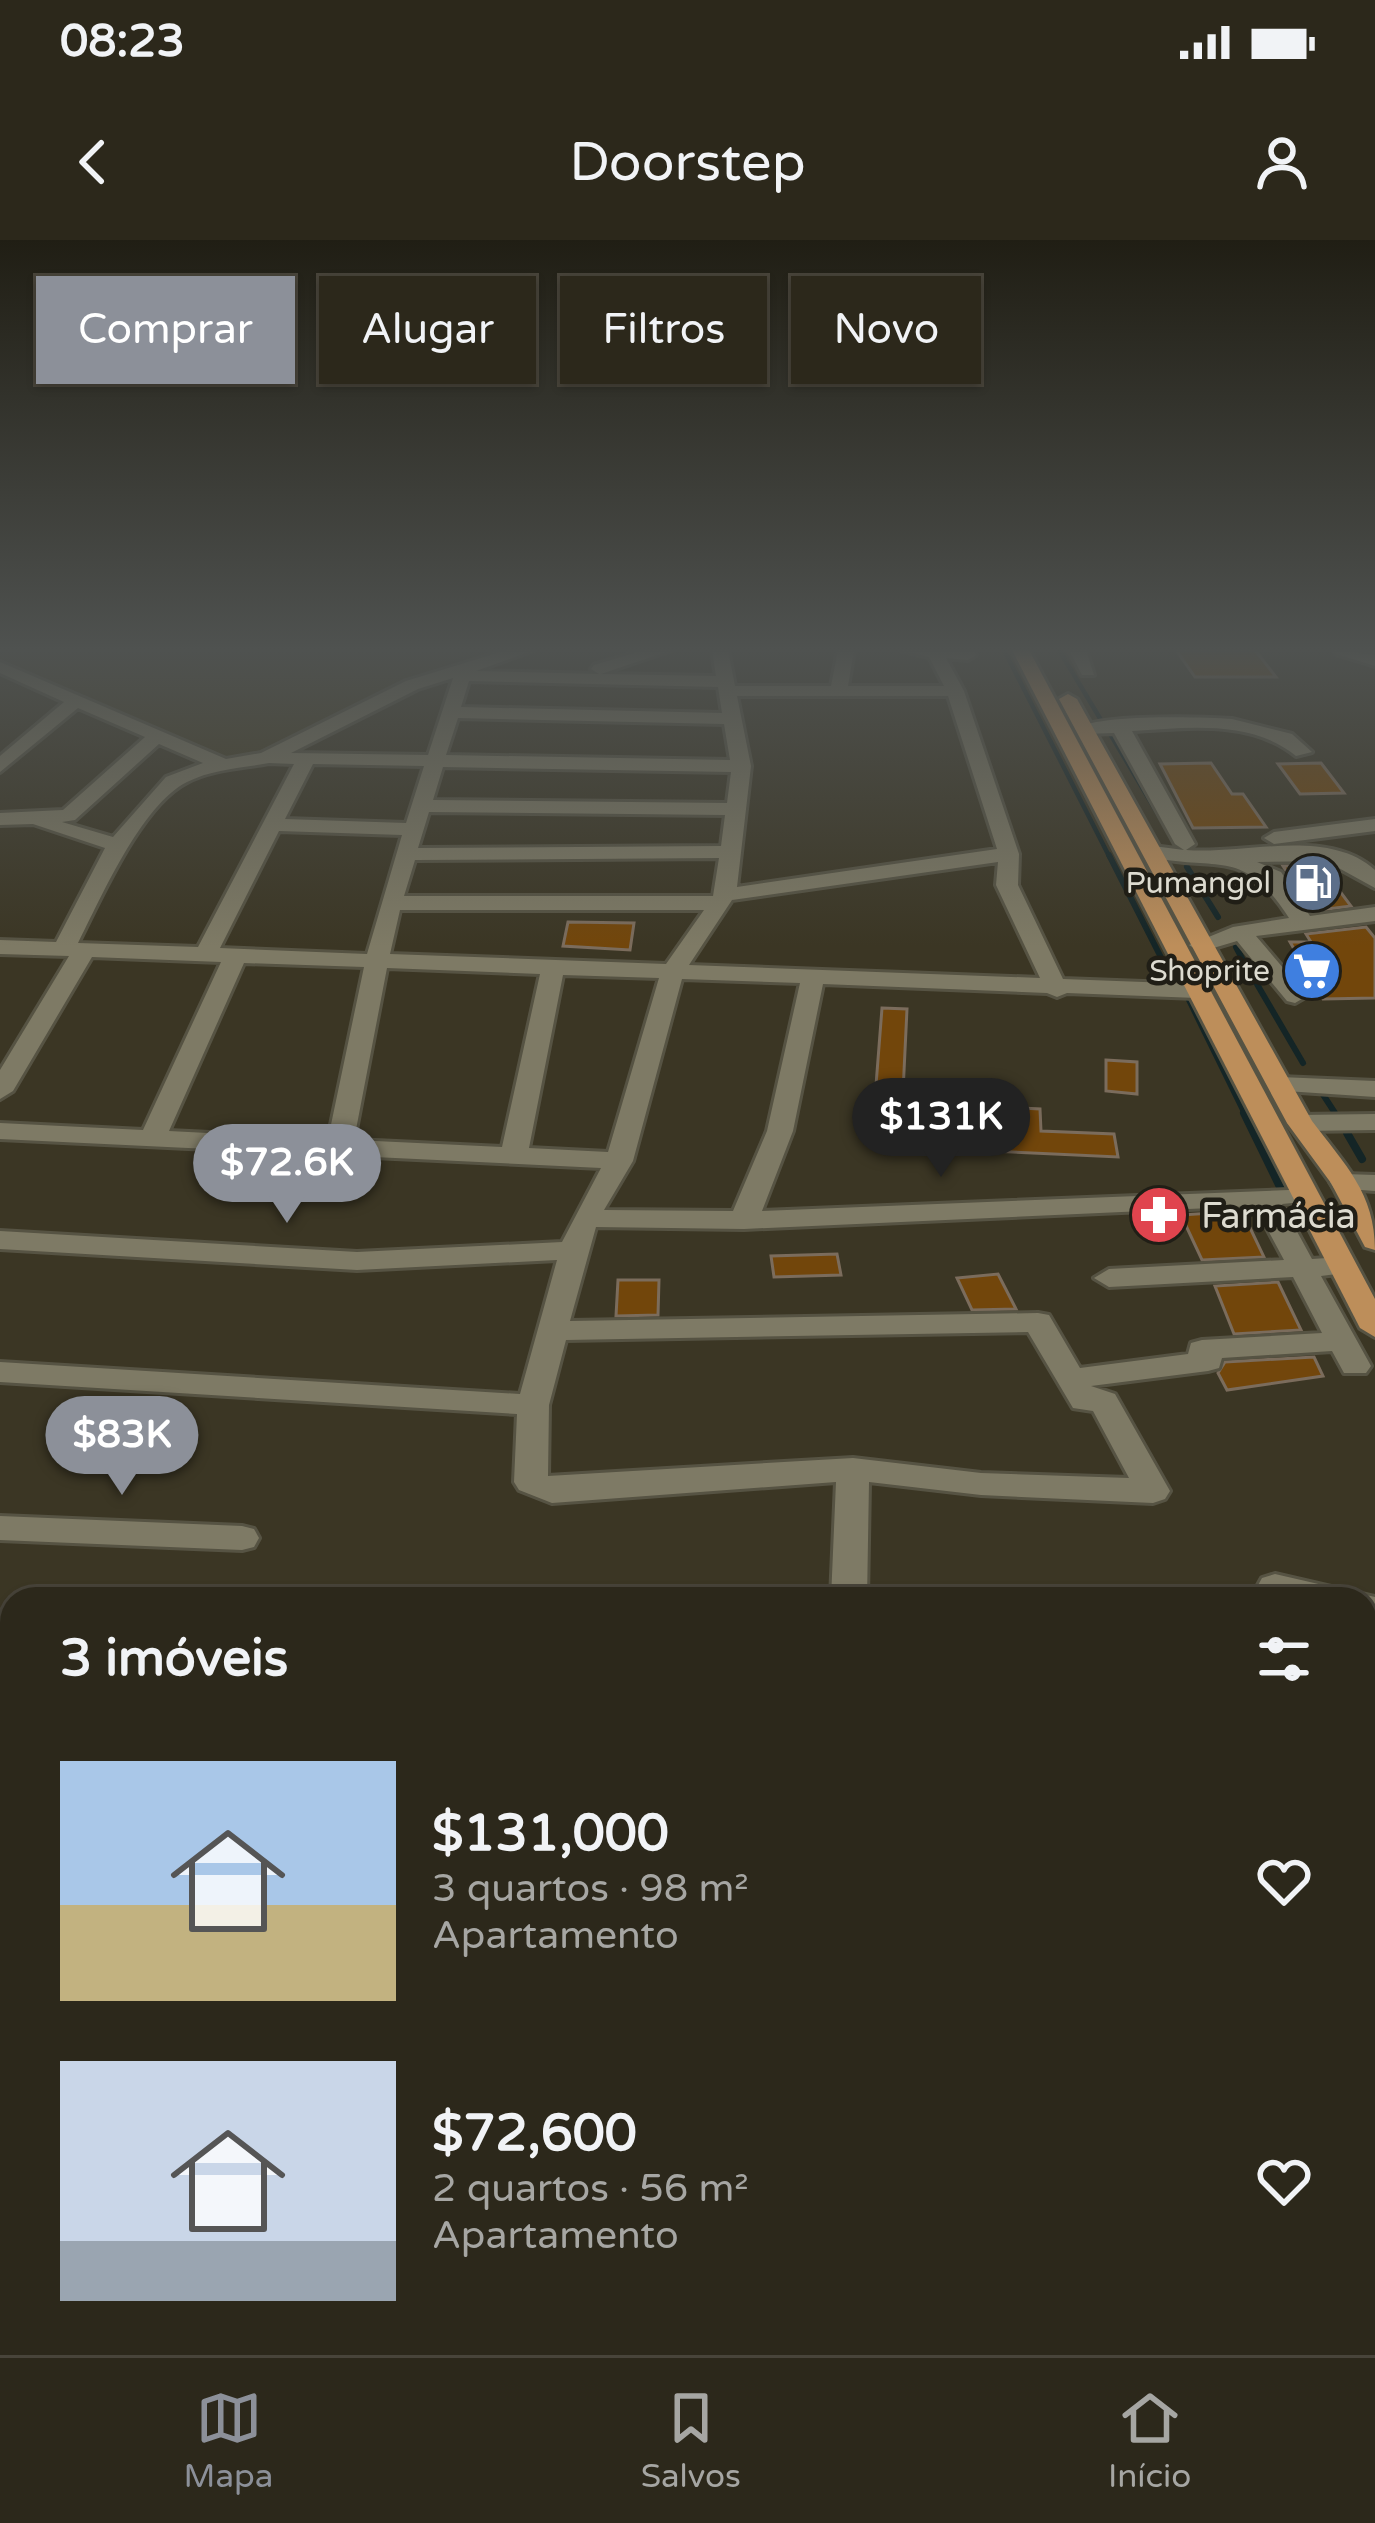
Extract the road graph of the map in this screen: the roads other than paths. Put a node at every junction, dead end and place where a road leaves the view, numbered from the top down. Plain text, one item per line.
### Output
1 (143, 749) edge
2 (183, 749) edge
3 (285, 749) edge
4 (440, 749) edge
5 (739, 749) edge
6 (974, 749) edge
7 (1071, 749) edge
8 (1095, 749) edge
9 (1132, 749) edge
10 (1300, 749) edge
11 (1303, 752) dead end
12 (266, 758) junction
13 (307, 758) junction
14 (437, 759) junction
15 (741, 766) junction
16 (232, 767) junction
17 (419, 806) junction
18 (735, 809) junction
19 (8, 822) edge
20 (272, 825) junction
21 (1375, 825) edge
22 (412, 829) junction
23 (1185, 844) junction
24 (117, 845) junction
25 (1150, 847) junction
26 (1375, 848) edge
27 (1295, 851) junction
28 (728, 852) junction
29 (406, 854) junction
30 (1009, 854) junction
31 (1230, 858) junction
32 (1375, 882) edge
33 (721, 899) junction
34 (392, 903) junction
35 (1375, 914) edge
36 (1304, 924) junction
37 (1241, 932) junction
38 (1200, 945) junction
39 (0, 946) edge
40 (74, 950) junction
41 (205, 956) junction
42 (235, 957) junction
43 (376, 962) junction
44 (1277, 970) junction
45 (552, 971) junction
46 (1215, 971) junction
47 (672, 974) junction
48 (812, 980) junction
49 (1057, 990) junction
50 (1197, 991) junction
51 (1295, 996) dead end
52 (1355, 1068) dead end
53 (1275, 1076) junction
54 (1375, 1090) edge
55 (0, 1091) edge
56 (1375, 1122) edge
57 (1300, 1123) junction
58 (0, 1131) edge
59 (154, 1136) junction
60 (340, 1144) junction
61 (514, 1154) junction
62 (619, 1161) junction
63 (1344, 1182) junction
64 (1375, 1183) edge
65 (1303, 1195) junction
66 (1266, 1200) junction
67 (585, 1218) junction
68 (744, 1220) junction
69 (1373, 1233) edge
70 (0, 1240) edge
71 (574, 1250) junction
72 (1342, 1266) junction
73 (1302, 1268) junction
74 (1109, 1278) dead end
75 (1375, 1328) edge
76 (552, 1331) junction
77 (0, 1372) edge
78 (1071, 1379) junction
79 (533, 1405) junction
80 (853, 1469) junction
81 (0, 1528) edge
82 (242, 1538) dead end
83 (849, 1587) edge

1 - 19 street
2 - 16 street
3 - 12 street
4 - 14 street
5 - 15 street
6 - 30 street
7 - 50 main road
8 - 25 main road
9 - 23 street
10 - 11 street
12 - 13 street
12 - 16 street
13 - 14 street
13 - 20 street
14 - 15 street
14 - 17 street
15 - 18 street
16 - 24 street
17 - 18 street
17 - 22 street
18 - 28 street
19 - 24 street
20 - 22 street
20 - 41 street
21 - 23 street
22 - 29 street
23 - 25 street
24 - 40 street
25 - 31 street
25 - 38 main road
26 - 27 street
27 - 31 street
27 - 32 street
28 - 29 street
28 - 33 street
29 - 34 street
30 - 33 street
30 - 49 street
31 - 36 street
33 - 34 street
33 - 47 street
34 - 43 street
35 - 36 street
36 - 37 street
37 - 38 street
37 - 44 street
38 - 46 main road
39 - 40 street
40 - 41 street
40 - 55 street
41 - 42 street
42 - 43 street
42 - 59 street
43 - 45 street
43 - 60 street
44 - 46 street
44 - 51 street
45 - 47 street
45 - 61 street
46 - 53 main road
47 - 48 street
47 - 62 street
48 - 49 street
48 - 68 street
49 - 50 street
50 - 65 main road
52 - 53 street
53 - 54 street
53 - 57 main road
56 - 57 street
57 - 63 main road
58 - 59 street
59 - 60 street
60 - 61 street
61 - 62 street
62 - 67 street
63 - 64 street
63 - 69 main road
65 - 66 street
65 - 72 main road
66 - 68 street
66 - 73 street
67 - 68 street
67 - 71 street
70 - 71 street
71 - 76 street
72 - 73 street
72 - 75 main road
73 - 74 street
73 - 78 street
76 - 78 street
76 - 79 street
77 - 79 street
78 - 80 street
79 - 80 street
80 - 83 street
81 - 82 street

